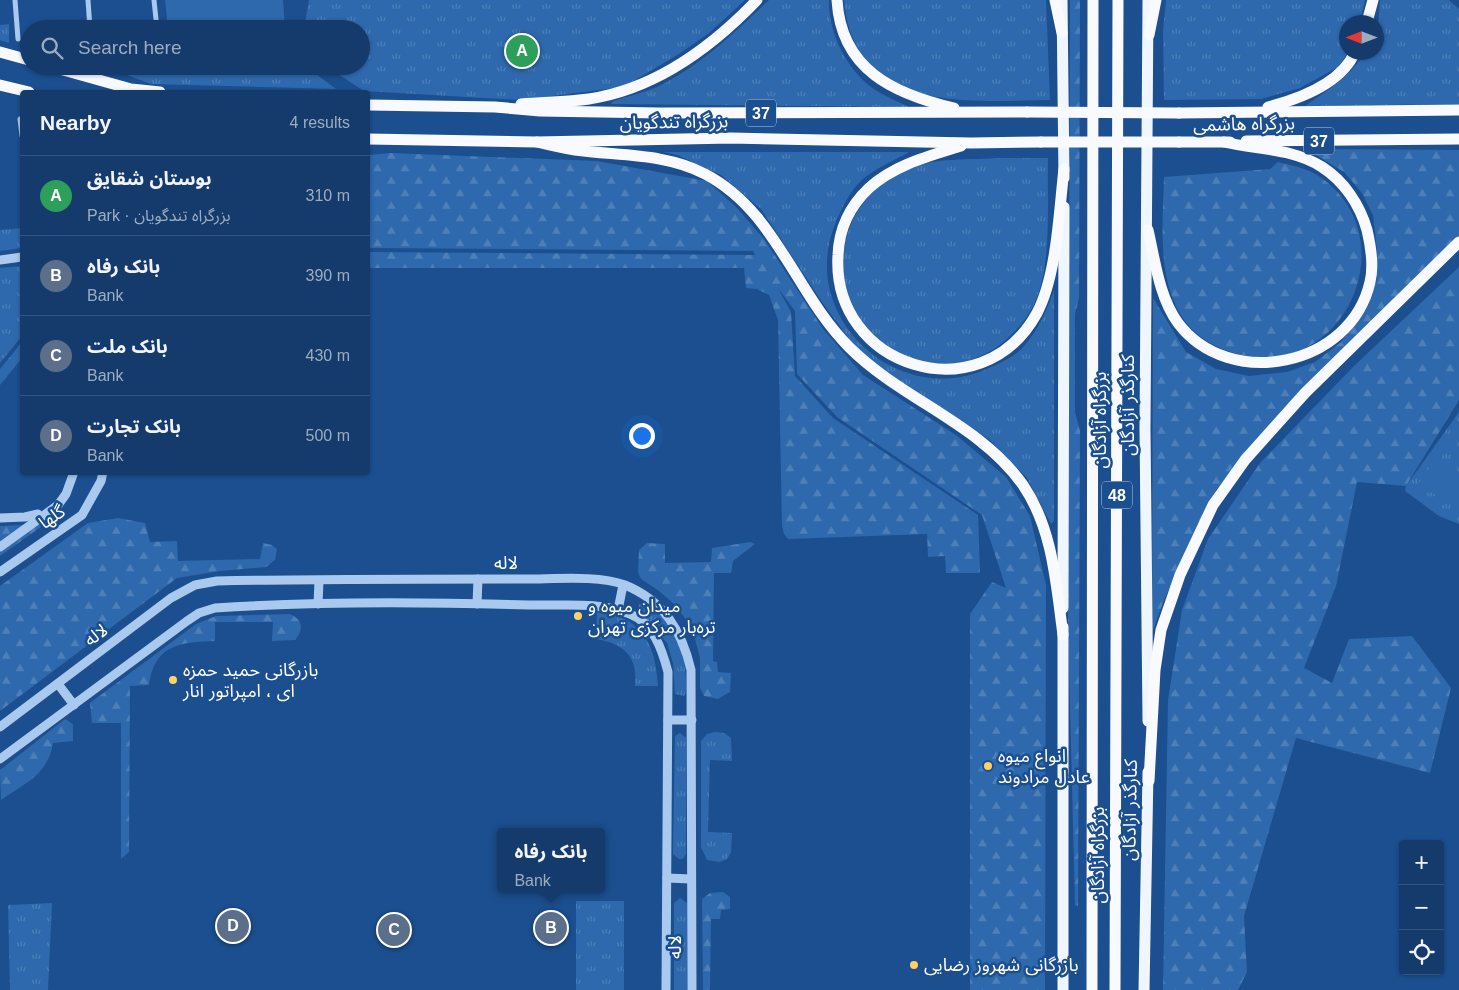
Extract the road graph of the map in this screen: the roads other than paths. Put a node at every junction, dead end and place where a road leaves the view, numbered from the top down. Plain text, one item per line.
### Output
1 (15, 0) edge
2 (88, 0) edge
3 (154, 0) edge
4 (757, 0) edge
5 (837, 0) edge
6 (1055, 0) edge
7 (1062, 0) edge
8 (1093, 0) edge
9 (1118, 0) edge
10 (1148, 0) edge
11 (1156, 0) edge
12 (1373, 0) edge
13 (1369, 15) edge
14 (89, 20) edge
15 (156, 20) edge
16 (1062, 33) junction
17 (1149, 35) junction
18 (18, 39) dead end
19 (0, 52) edge
20 (20, 58) edge
21 (1351, 60) edge
22 (81, 75) edge
23 (0, 84) edge
24 (21, 90) edge
25 (141, 90) edge
26 (370, 105) edge
27 (494, 107) junction
28 (1459, 110) edge
29 (972, 112) junction
30 (1027, 112) joint
31 (1251, 112) junction
32 (1459, 139) edge
33 (371, 140) edge
34 (537, 142) junction
35 (1041, 142) joint
36 (1224, 142) junction
37 (971, 143) junction
38 (1064, 169) junction
39 (1148, 230) junction
40 (1459, 242) edge
41 (20, 258) edge
42 (0, 260) edge
43 (73, 475) edge
44 (102, 475) edge
45 (38, 514) dead end
46 (0, 518) edge
47 (0, 547) edge
48 (0, 572) edge
49 (478, 579) junction
50 (319, 581) junction
51 (623, 585) junction
52 (318, 604) junction
53 (477, 604) junction
54 (618, 610) junction
55 (1063, 635) junction
56 (58, 684) junction
57 (74, 705) junction
58 (668, 720) junction
59 (692, 720) junction
60 (0, 727) edge
61 (0, 759) edge
62 (1149, 781) junction
63 (667, 878) junction
64 (691, 878) junction
65 (666, 990) edge
66 (692, 990) edge
67 (1063, 990) edge
68 (1092, 990) edge
69 (1116, 990) edge
70 (1144, 990) edge

1 - 18 street
2 - 14 street
3 - 15 street
4 - 27 highway
5 - 29 highway
6 - 16 highway
7 - 16 main road
8 - 68 highway, بزرگراه آزادگان / 48
9 - 69 highway, بزرگراه آزادگان / 48
10 - 17 main road, کنارگذر آزادگان
11 - 17 highway
12 - 13 highway
16 - 38 main road
17 - 39 main road, کنارگذر آزادگان
19 - 20 highway
21 - 31 highway
22 - 25 highway
23 - 24 highway
26 - 27 highway, بزرگراه تندگویان / 37
27 - 29 highway, بزرگراه تندگویان / 37
28 - 31 highway, بزرگراه هاشمی / 37
29 - 30 highway, بزرگراه تندگویان / 37
30 - 31 highway, بزرگراه هاشمی / 37, bridge
32 - 36 highway, بزرگراه هاشمی / 37
33 - 34 highway, بزرگراه تندگویان / 37
34 - 37 highway, بزرگراه تندگویان / 37
34 - 55 highway
35 - 36 highway, بزرگراه هاشمی / 37, bridge
35 - 37 highway, بزرگراه تندگویان / 37
36 - 39 highway
37 - 38 highway
38 - 55 main road
39 - 62 main road, کنارگذر آزادگان
40 - 62 highway
41 - 42 street
43 - 47 street
44 - 48 street, گلها
45 - 46 street
49 - 50 street, لاله
49 - 51 street, لاله
49 - 53 street
50 - 52 street
50 - 56 street, لاله
51 - 54 street
51 - 59 street, لاله
52 - 53 street, لاله
52 - 57 street, لاله
53 - 54 street, لاله
54 - 58 street, لاله
55 - 67 main road
56 - 57 street
56 - 60 street, لاله
57 - 61 street, لاله
58 - 59 street
58 - 63 street, لاله
59 - 64 street, لاله
62 - 70 main road, کنارگذر آزادگان
63 - 64 street
63 - 65 street, لاله
64 - 66 street, لاله

